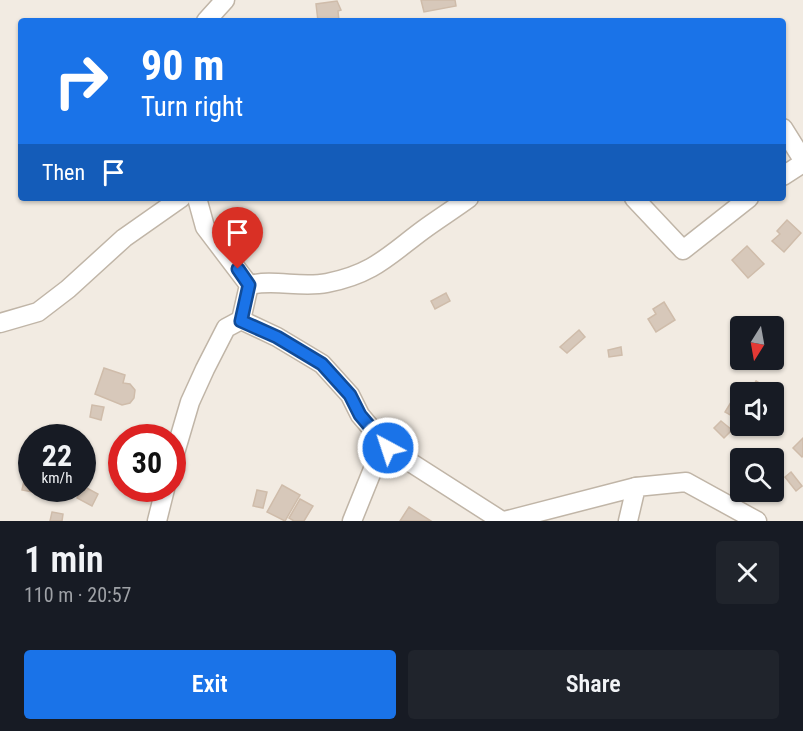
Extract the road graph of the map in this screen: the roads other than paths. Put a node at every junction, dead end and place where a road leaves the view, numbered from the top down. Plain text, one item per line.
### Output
1 (225, 0) edge
2 (209, 18) edge
3 (786, 133) edge
4 (803, 161) edge
5 (786, 174) edge
6 (178, 201) edge
7 (197, 201) edge
8 (465, 201) edge
9 (637, 201) edge
10 (745, 201) edge
11 (249, 285) junction
12 (241, 321) junction
13 (0, 323) edge
14 (184, 424) edge
15 (388, 448) junction
16 (636, 487) junction
17 (162, 502) edge
18 (157, 521) edge
19 (352, 521) edge
20 (503, 521) edge
21 (628, 521) edge
22 (757, 521) edge

1 - 2 street
3 - 4 street
4 - 5 street
6 - 13 street
7 - 11 street
8 - 11 street
9 - 10 street
11 - 12 street
12 - 14 street
12 - 15 street
15 - 19 street
15 - 20 street
16 - 20 street
16 - 21 street
16 - 22 street
17 - 18 street

